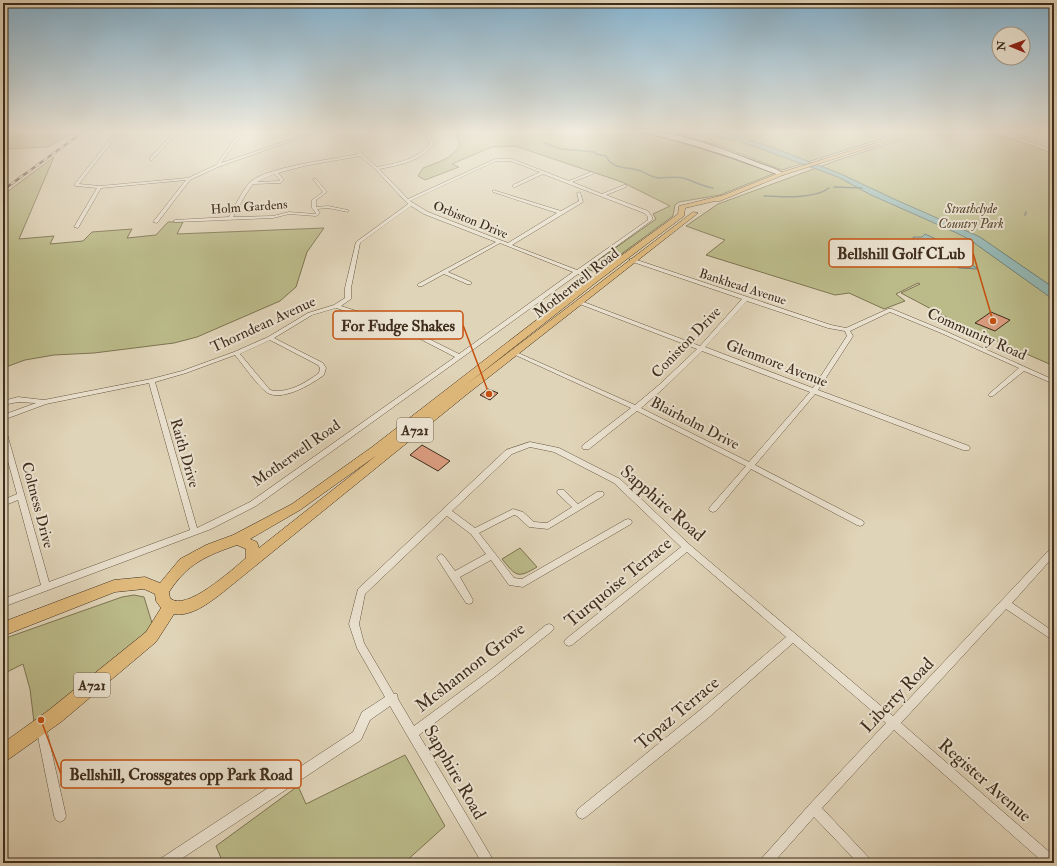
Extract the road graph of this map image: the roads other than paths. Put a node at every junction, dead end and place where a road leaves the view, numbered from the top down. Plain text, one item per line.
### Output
1 (86, 172) edge
2 (203, 172) edge
3 (274, 172) edge
4 (275, 172) edge
5 (380, 172) edge
6 (470, 172) edge
7 (544, 172) edge
8 (545, 172) edge
9 (778, 172) edge
10 (786, 172) edge
11 (592, 173) dead end
12 (782, 174) junction
13 (189, 179) junction
14 (315, 179) dead end
15 (569, 182) junction
16 (251, 183) junction
17 (514, 186) dead end
18 (625, 186) dead end
19 (100, 187) junction
20 (494, 191) dead end
21 (579, 193) dead end
22 (603, 195) junction
23 (724, 197) junction
24 (409, 202) junction
25 (686, 207) junction
26 (314, 208) junction
27 (698, 210) junction
28 (346, 211) dead end
29 (561, 213) junction
30 (230, 219) junction
31 (175, 221) dead end
32 (155, 222) dead end
33 (76, 227) dead end
34 (499, 242) junction
35 (508, 245) junction
36 (632, 260) junction
37 (443, 272) junction
38 (578, 273) junction
39 (595, 279) junction
40 (469, 283) dead end
41 (420, 284) dead end
42 (746, 298) junction
43 (579, 302) junction
44 (336, 306) junction
45 (847, 330) junction
46 (270, 338) junction
47 (701, 349) junction
48 (236, 353) junction
49 (514, 353) junction
50 (460, 357) junction
51 (1023, 368) junction
52 (152, 381) junction
53 (1054, 382) edge
54 (814, 391) junction
55 (991, 395) dead end
56 (45, 402) junction
57 (3, 403) edge
58 (636, 408) junction
59 (3, 418) edge
60 (3, 430) edge
61 (586, 446) dead end
62 (966, 448) dead end
63 (750, 465) junction
64 (561, 492) dead end
65 (600, 494) dead end
66 (21, 496) junction
67 (3, 503) edge
68 (578, 508) junction
69 (713, 509) dead end
70 (446, 511) junction
71 (628, 522) dead end
72 (860, 523) dead end
73 (194, 532) junction
74 (474, 532) junction
75 (238, 539) junction
76 (687, 547) junction
77 (1054, 550) edge
78 (491, 556) junction
79 (441, 558) dead end
80 (253, 560) junction
81 (454, 576) junction
82 (46, 587) junction
83 (162, 591) junction
84 (469, 600) dead end
85 (3, 603) edge
86 (1006, 604) junction
87 (170, 607) junction
88 (549, 628) dead end
89 (3, 629) edge
90 (793, 637) junction
91 (1054, 637) edge
92 (569, 642) dead end
93 (393, 698) junction
94 (892, 724) junction
95 (41, 726) junction
96 (412, 733) junction
97 (3, 753) edge
98 (814, 808) junction
99 (582, 812) dead end
100 (60, 816) dead end
101 (164, 863) edge
102 (489, 863) edge
103 (764, 863) edge
104 (866, 863) edge
105 (1053, 863) edge

1 - 19 street
2 - 13 street
3 - 16 street
4 - 16 street
5 - 24 street, Orbiston Drive
6 - 24 street, Thorndean Avenue
7 - 17 street
8 - 15 street, Thorndean Avenue
9 - 12 street
10 - 12 main road, A721
11 - 15 street
12 - 23 main road, A721
13 - 19 street
13 - 32 street
14 - 26 street, Holm Gardens
15 - 22 street, Thorndean Avenue
16 - 30 street
18 - 22 street
19 - 33 street
20 - 29 street
21 - 29 street
22 - 38 street, Motherwell Road
23 - 25 main road, A721
23 - 27 main road, A721
24 - 34 street, Orbiston Drive
24 - 44 street, Thorndean Avenue
25 - 27 main road
25 - 39 main road, Motherwell Road / A721
26 - 28 street
26 - 30 street, Holm Gardens
27 - 36 main road, Motherwell Road / A721
29 - 35 street
30 - 31 street, Holm Gardens
34 - 35 street, Orbiston Drive
34 - 37 street
35 - 38 street, Orbiston Drive
36 - 42 street, Bankhead Avenue
36 - 43 main road, Motherwell Road / A721
37 - 40 street
37 - 41 street
38 - 39 street, Orbiston Drive
38 - 50 street, Motherwell Road
39 - 75 main road, Motherwell Road / A721
42 - 45 street, Bankhead Avenue
42 - 47 street, Coniston Drive
43 - 47 street, Glenmore Avenue
43 - 49 main road, Motherwell Road / A721
44 - 46 street, Thorndean Avenue
44 - 50 street
45 - 51 street, Community Road
45 - 54 street
46 - 48 street, Thorndean Avenue
46 - 48 street
47 - 54 street, Glenmore Avenue
47 - 58 street, Coniston Drive
48 - 52 street, Thorndean Avenue
49 - 58 street, Blairholm Drive
49 - 80 main road, Motherwell Road / A721
50 - 73 street, Motherwell Road
51 - 53 street, Community Road
51 - 55 street
52 - 56 street, Thorndean Avenue
52 - 73 street, Raith Drive
54 - 62 street, Glenmore Avenue
54 - 63 street
56 - 57 street, Thorndean Avenue
56 - 59 street, Thorndean Avenue
58 - 61 street, Coniston Drive
58 - 63 street, Blairholm Drive
60 - 66 street, Coltness Drive
63 - 69 street
63 - 72 street, Blairholm Drive
64 - 68 street
65 - 68 street
66 - 67 street
66 - 82 street, Coltness Drive
68 - 74 street
70 - 74 street
70 - 76 street, Sapphire Road
70 - 93 street, Sapphire Road
71 - 78 street
73 - 82 street, Motherwell Road
74 - 78 street
75 - 80 main road
75 - 83 main road, Motherwell Road / A721
76 - 90 street, Sapphire Road
76 - 92 street, Turquoise Terrace
77 - 86 street, Liberty Road
78 - 81 street
79 - 81 street
80 - 87 main road, Motherwell Road / A721
81 - 84 street
82 - 85 street, Motherwell Road
83 - 87 main road
83 - 89 main road
86 - 91 street
86 - 94 street, Liberty Road
87 - 95 main road, A721
88 - 96 street, Mcshannon Grove
90 - 94 street, Sapphire Road
90 - 99 street, Topaz Terrace
93 - 96 street, Sapphire Road
93 - 101 street
94 - 98 street, Liberty Road
94 - 105 street, Register Avenue
95 - 97 main road, A721
95 - 100 street
96 - 102 street, Sapphire Road
98 - 103 street, Liberty Road
98 - 104 street

